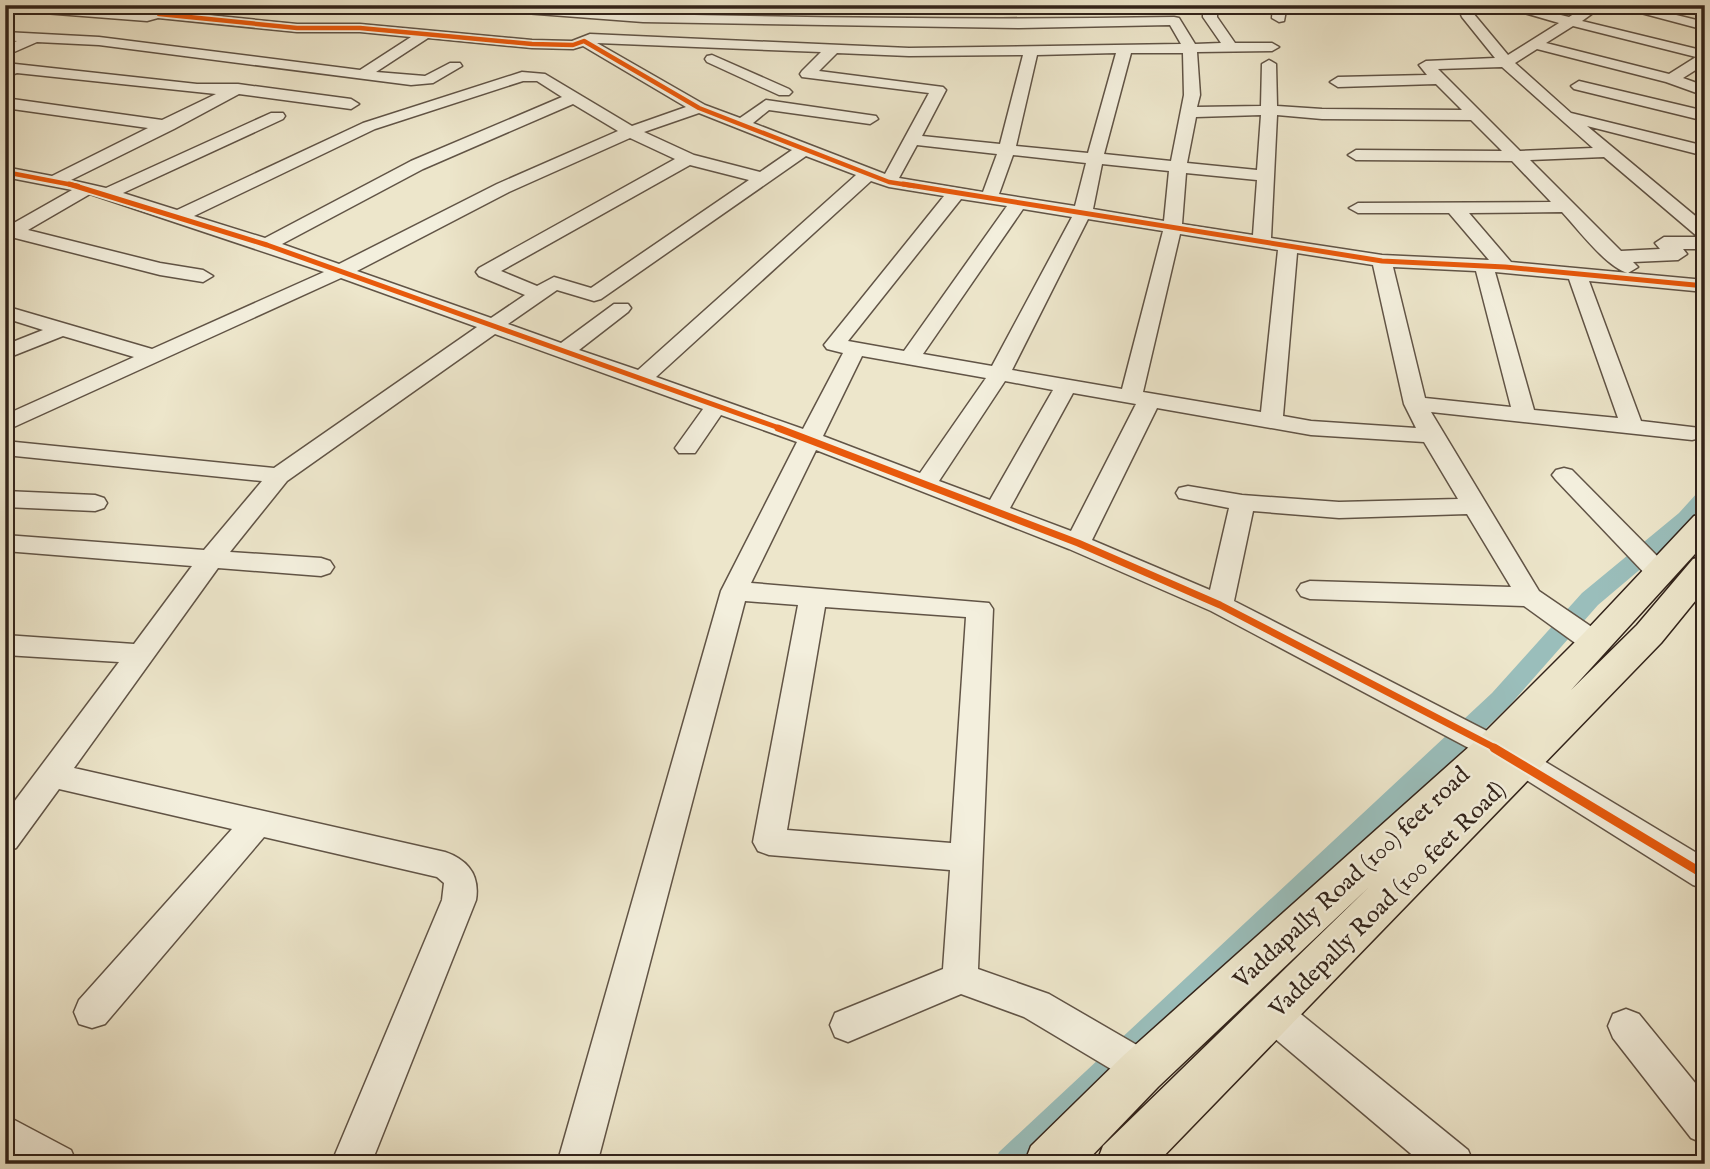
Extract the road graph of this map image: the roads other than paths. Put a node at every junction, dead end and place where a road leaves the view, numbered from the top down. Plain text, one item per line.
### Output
1 (185, 5) edge
2 (474, 5) edge
3 (988, 5) edge
4 (1059, 5) edge
5 (1129, 5) edge
6 (1210, 5) edge
7 (1464, 5) edge
8 (1503, 5) edge
9 (1598, 5) edge
10 (1617, 5) edge
11 (5, 6) edge
12 (539, 8) edge
13 (598, 10) edge
14 (796, 13) edge
15 (153, 16) junction
16 (1130, 22) junction
17 (1571, 22) junction
18 (990, 23) junction
19 (1061, 23) junction
20 (1705, 26) edge
21 (523, 27) dead end
22 (360, 28) junction
23 (425, 34) junction
24 (5, 36) edge
25 (35, 38) junction
26 (340, 40) dead end
27 (99, 41) junction
28 (584, 41) junction
29 (1537, 45) junction
30 (1231, 47) junction
31 (1272, 47) dead end
32 (1125, 48) junction
33 (1190, 48) junction
34 (833, 49) junction
35 (952, 50) junction
36 (1031, 50) junction
37 (5, 52) edge
38 (320, 53) dead end
39 (218, 56) junction
40 (1705, 57) edge
41 (712, 59) dead end
42 (1506, 62) junction
43 (1269, 64) dead end
44 (1616, 65) junction
45 (299, 66) junction
46 (455, 66) dead end
47 (9, 70) edge
48 (365, 73) junction
49 (807, 74) junction
50 (1439, 79) junction
51 (1671, 79) junction
52 (1338, 82) dead end
53 (164, 86) junction
54 (1568, 87) junction
55 (238, 89) junction
56 (1536, 89) junction
57 (938, 90) junction
58 (785, 92) junction
59 (1705, 92) edge
60 (575, 97) junction
61 (5, 103) edge
62 (351, 104) dead end
63 (772, 105) junction
64 (699, 108) junction
65 (1269, 110) junction
66 (1189, 112) junction
67 (1474, 115) junction
68 (1564, 115) junction
69 (277, 116) dead end
70 (1705, 116) edge
71 (870, 119) dead end
72 (168, 125) junction
73 (741, 125) junction
74 (630, 132) junction
75 (913, 140) junction
76 (805, 149) junction
77 (1007, 149) junction
78 (1606, 152) junction
79 (1703, 152) edge
80 (1356, 155) dead end
81 (1514, 156) junction
82 (1094, 158) junction
83 (688, 159) junction
84 (1178, 167) junction
85 (5, 172) edge
86 (868, 174) junction
87 (29, 176) junction
88 (1266, 176) junction
89 (761, 178) junction
90 (55, 181) junction
91 (890, 182) junction
92 (5, 189) edge
93 (98, 191) junction
94 (956, 193) junction
95 (989, 199) junction
96 (1019, 202) junction
97 (1565, 207) junction
98 (1358, 208) dead end
99 (1454, 208) junction
100 (1083, 212) junction
101 (177, 216) junction
102 (1173, 226) junction
103 (1705, 233) edge
104 (9, 234) edge
105 (1262, 240) junction
106 (1705, 243) edge
107 (267, 245) junction
108 (1288, 245) junction
109 (1616, 257) junction
110 (1382, 261) junction
111 (1494, 267) junction
112 (341, 271) junction
113 (1577, 275) junction
114 (203, 276) dead end
115 (1646, 282) junction
116 (1705, 286) edge
117 (538, 293) junction
118 (621, 308) dead end
119 (5, 312) edge
120 (491, 325) junction
121 (62, 329) junction
122 (855, 349) junction
123 (564, 351) junction
124 (5, 353) edge
125 (152, 356) junction
126 (910, 358) junction
127 (999, 374) junction
128 (642, 378) junction
129 (1066, 386) junction
130 (1140, 399) junction
131 (1415, 404) junction
132 (717, 405) junction
133 (1524, 414) junction
134 (1270, 420) junction
135 (5, 424) edge
136 (1632, 426) junction
137 (1692, 433) dead end
138 (1432, 436) junction
139 (809, 439) junction
140 (5, 448) edge
141 (687, 448) dead end
142 (1564, 475) dead end
143 (279, 476) junction
144 (925, 484) junction
145 (1188, 493) dead end
146 (5, 499) edge
147 (95, 503) dead end
148 (1242, 503) junction
149 (1474, 506) junction
150 (996, 512) junction
151 (1705, 523) edge
152 (5, 543) edge
153 (1078, 543) junction
154 (212, 557) junction
155 (1646, 560) junction
156 (321, 567) dead end
157 (1705, 567) edge
158 (1310, 590) dead end
159 (734, 591) junction
160 (813, 597) junction
161 (1530, 597) junction
162 (1220, 605) junction
163 (1575, 628) junction
164 (5, 645) edge
165 (143, 654) junction
166 (1485, 743) junction
167 (54, 776) junction
168 (259, 821) junction
169 (5, 839) edge
170 (966, 858) junction
171 (1704, 877) edge
172 (960, 978) junction
173 (92, 1012) dead end
174 (1273, 1014) junction
175 (848, 1025) dead end
176 (1626, 1026) dead end
177 (1124, 1058) junction
178 (1705, 1125) edge
179 (5, 1134) edge
180 (57, 1164) edge
181 (351, 1164) edge
182 (577, 1164) edge
183 (1049, 1164) edge
184 (1121, 1164) edge
185 (1454, 1164) edge

1 - 15 street
2 - 12 street
3 - 18 street
4 - 19 street
5 - 16 street
6 - 30 street
7 - 42 street
8 - 17 street
9 - 17 street
10 - 20 street
11 - 15 street
12 - 13 street
12 - 21 street
13 - 14 street
13 - 28 street
14 - 18 street
15 - 22 street
15 - 27 street
16 - 19 street
16 - 33 street
17 - 29 street
17 - 40 street
18 - 19 street
22 - 23 street
22 - 26 street
23 - 28 street
23 - 48 street
24 - 25 street
25 - 27 street
25 - 37 street
27 - 39 street
28 - 34 street
28 - 64 street
29 - 42 street
29 - 44 street
30 - 31 street
30 - 33 street
32 - 33 street
32 - 36 street
32 - 82 street
33 - 66 street
34 - 35 street
34 - 49 street
35 - 36 street
35 - 57 street
36 - 77 street
38 - 45 street
39 - 45 street
39 - 53 street
40 - 51 street
41 - 58 street
42 - 50 street
42 - 56 street
43 - 65 street
44 - 51 street
44 - 54 street
45 - 48 street
46 - 48 street
47 - 53 street
49 - 57 street
49 - 58 street
50 - 52 street
50 - 67 street
51 - 59 street
53 - 55 street
54 - 56 street
54 - 70 street
55 - 62 street
55 - 72 street
56 - 68 street
57 - 75 street
58 - 63 street
60 - 74 street
60 - 101 street
60 - 107 street
61 - 72 street
63 - 71 street
63 - 73 street
64 - 73 street
64 - 74 street
65 - 66 street
65 - 67 street
65 - 88 street
66 - 84 street
67 - 81 street
68 - 78 street
68 - 79 street
69 - 93 street
72 - 90 street
73 - 76 street
74 - 83 street
74 - 112 street
75 - 77 street
75 - 91 street
76 - 86 street
76 - 89 street
77 - 82 street
77 - 95 street
78 - 81 street
78 - 103 street
80 - 81 street
81 - 97 street
82 - 84 street
82 - 100 street
83 - 89 street
83 - 117 street
84 - 88 street
84 - 102 street
85 - 87 street
86 - 91 street
86 - 128 street
87 - 90 street
87 - 92 street
88 - 105 street
89 - 117 street
90 - 93 street
91 - 94 street
93 - 101 street
93 - 104 street
94 - 95 street
94 - 122 street
95 - 96 street
96 - 100 street
96 - 126 street
97 - 99 street
97 - 109 street
98 - 99 street
99 - 111 street
100 - 102 street
100 - 127 street
101 - 107 street
102 - 105 street
102 - 130 street
104 - 114 street
105 - 108 street
106 - 109 street
107 - 112 street
108 - 110 street
108 - 134 street
109 - 115 street
110 - 111 street
110 - 131 street
111 - 113 street
111 - 133 street
112 - 120 street
112 - 125 street
113 - 115 street
113 - 136 street
115 - 116 street
117 - 120 street
118 - 123 street
119 - 121 street
120 - 123 street
120 - 143 street
121 - 124 street
121 - 125 street
122 - 126 street
122 - 139 street
123 - 128 street
125 - 135 street
126 - 127 street
127 - 129 street
127 - 144 street
128 - 132 street
129 - 130 street
129 - 150 street
130 - 134 street
130 - 153 street
131 - 133 street
131 - 138 street
132 - 139 street
132 - 141 street
133 - 136 street
134 - 138 street
136 - 137 street
138 - 149 street
139 - 144 street
139 - 159 street
140 - 143 street
142 - 155 street
143 - 154 street
144 - 150 street
145 - 148 street
146 - 147 street
148 - 149 street
148 - 162 street
149 - 161 street
150 - 153 street
151 - 155 main road, Vaddapally Road (100) feet road
152 - 154 street
153 - 162 street
154 - 156 street
154 - 165 street
155 - 163 main road, Vaddapally Road (100) feet road
157 - 166 main road, Vaddepally Road (100 feet Road)
158 - 161 street
159 - 160 street
159 - 182 street
160 - 170 street
160 - 170 street
161 - 163 street
162 - 166 street
163 - 166 main road, Vaddapally Road (100) feet road
164 - 165 street
165 - 167 street
166 - 171 street
166 - 174 main road, Vaddepally Road (100 feet Road)
166 - 177 main road, Vaddapally Road (100) feet road
167 - 168 street
167 - 169 street
168 - 173 street
168 - 181 street
170 - 172 street
172 - 175 street
172 - 177 street
174 - 184 main road, Vaddepally Road (100 feet Road)
174 - 185 street
176 - 178 street
177 - 183 main road, Vaddapally Road (100) feet road
179 - 180 street

